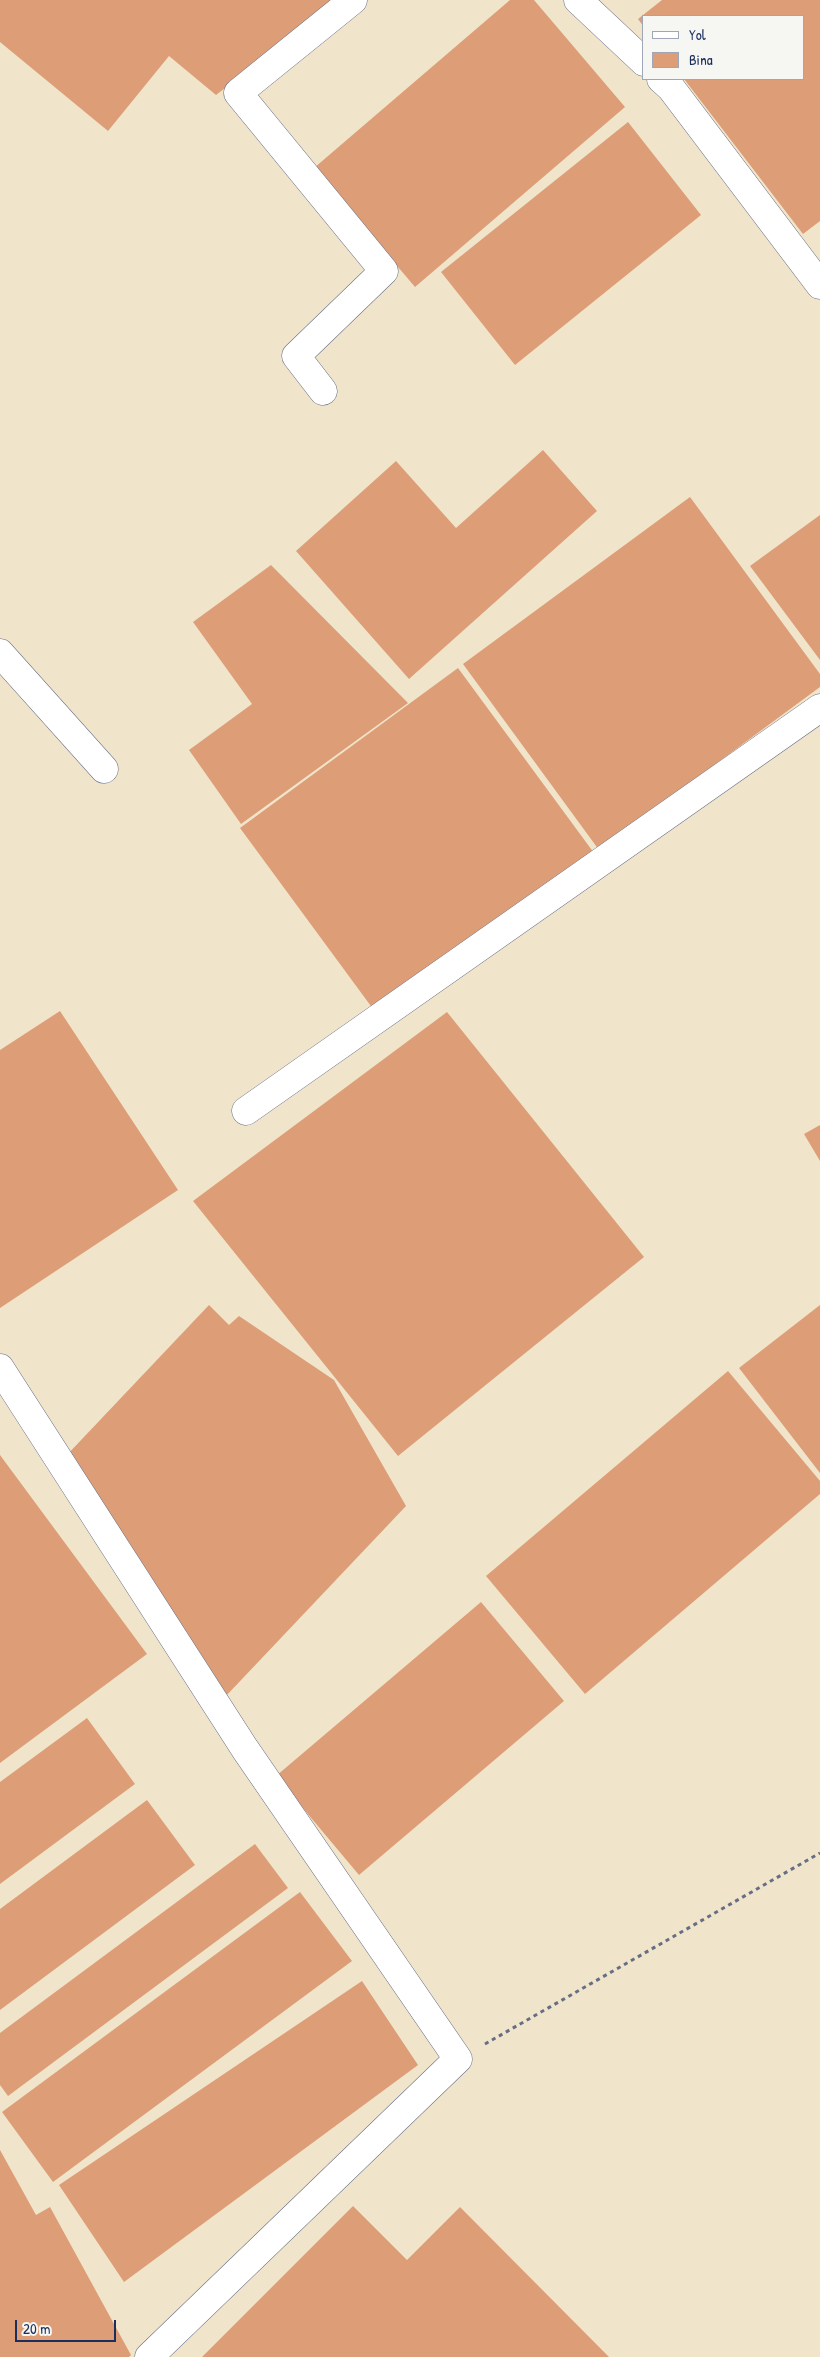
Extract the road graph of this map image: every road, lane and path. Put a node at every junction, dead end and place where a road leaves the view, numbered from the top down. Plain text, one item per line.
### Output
1 (353, 0) edge
2 (578, 0) edge
3 (642, 60) edge
4 (662, 80) edge
5 (820, 285) edge
6 (323, 391) dead end
7 (0, 653) edge
8 (820, 708) edge
9 (104, 769) dead end
10 (246, 1111) dead end
11 (0, 1368) edge
12 (820, 1853) edge
13 (458, 2059) junction
14 (149, 2357) edge

1 - 6 street
2 - 3 street
4 - 5 street
7 - 9 street
8 - 10 street
11 - 13 street
12 - 13 path
13 - 14 street

